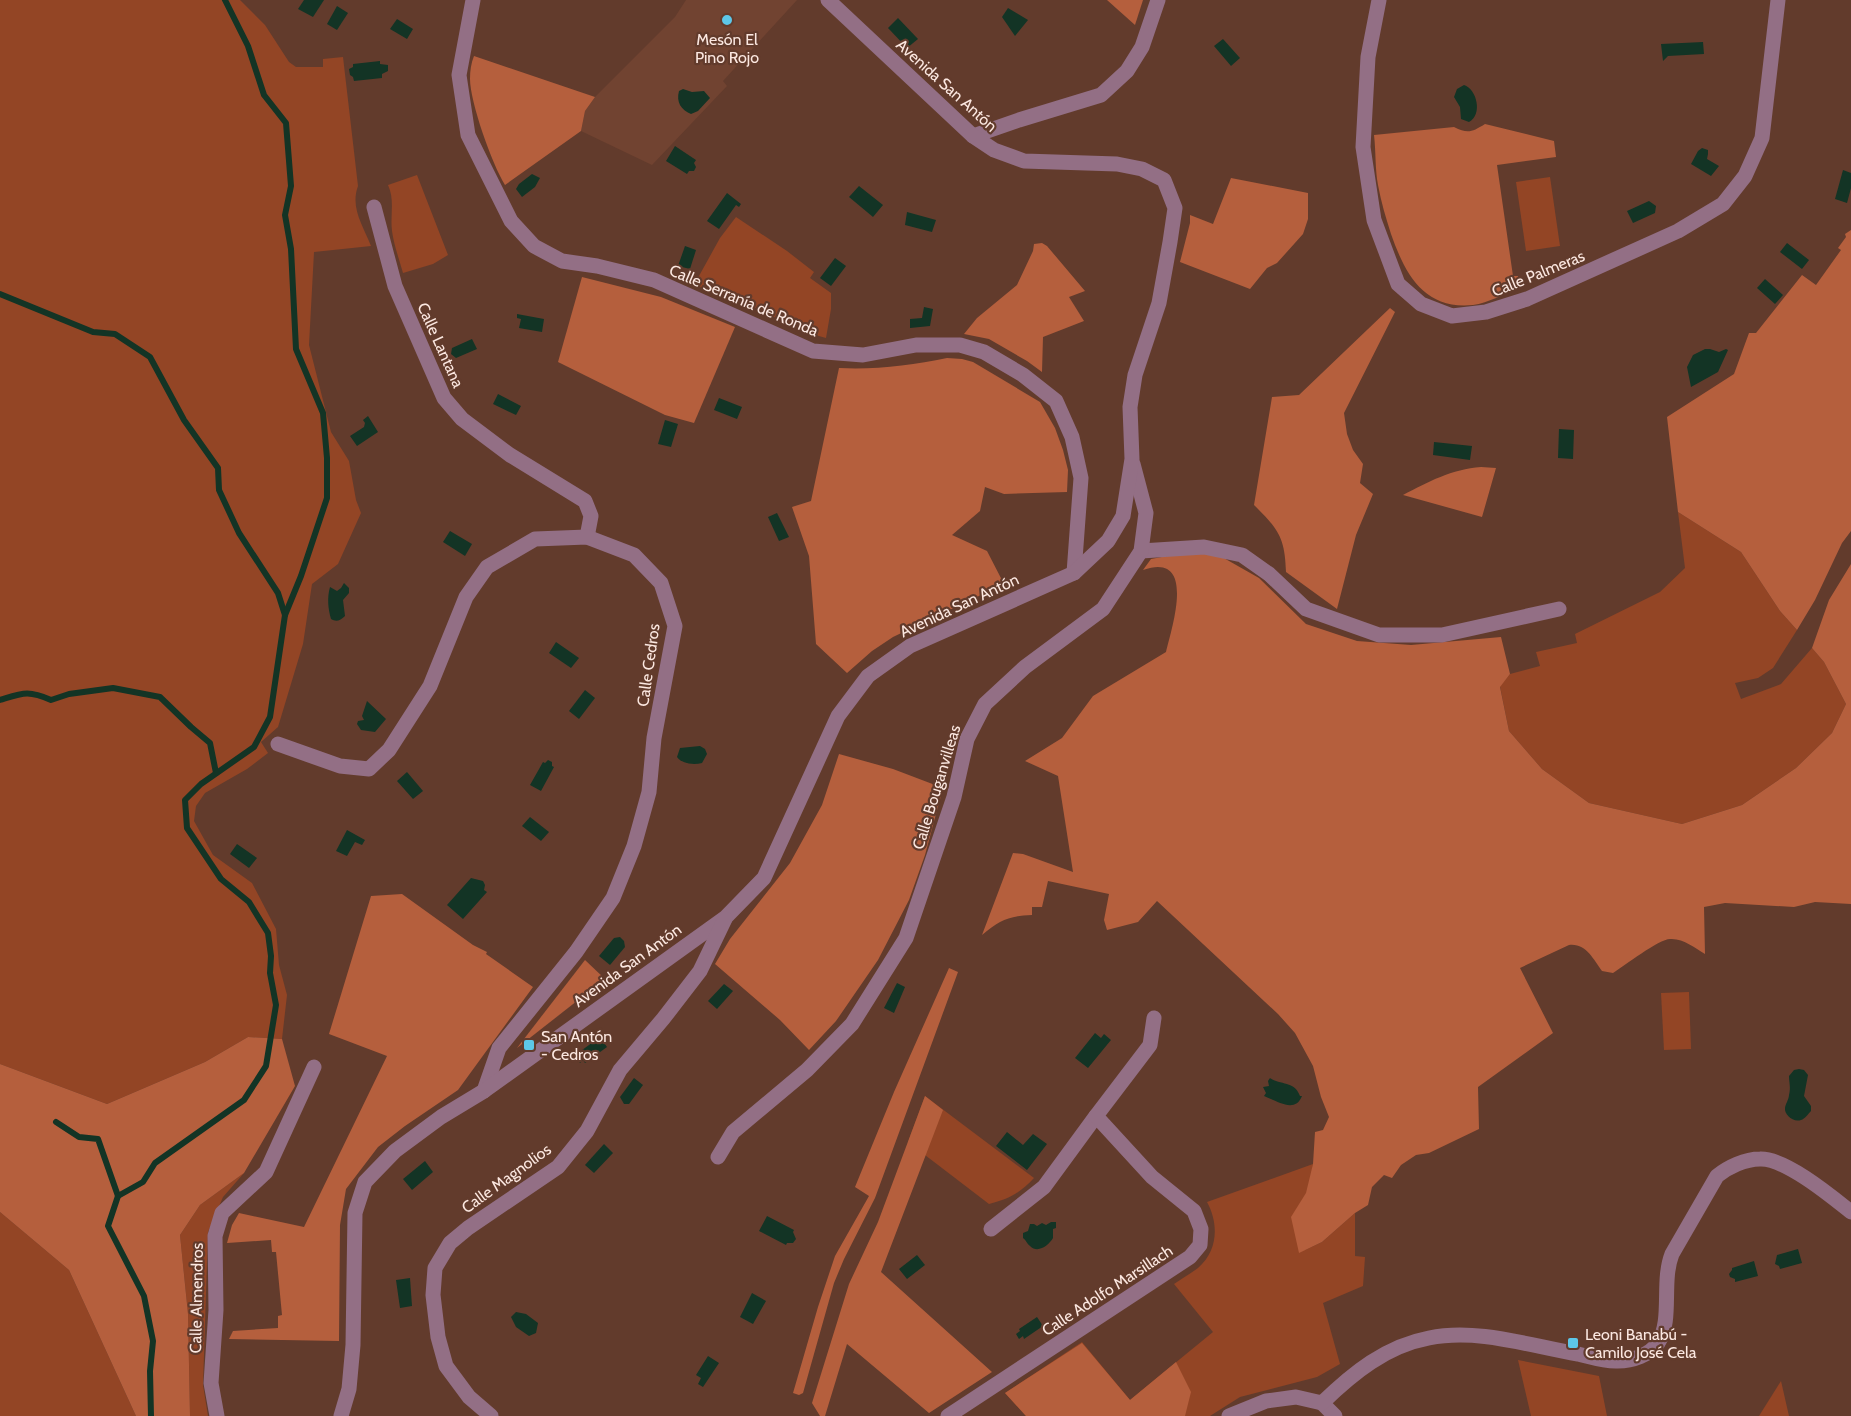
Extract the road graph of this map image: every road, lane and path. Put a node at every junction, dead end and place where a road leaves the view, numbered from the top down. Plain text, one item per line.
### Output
1 (473, 0) edge
2 (828, 0) edge
3 (1158, 0) edge
4 (1379, 0) edge
5 (1778, 0) edge
6 (974, 136) junction
7 (374, 207) dead end
8 (1132, 459) junction
9 (587, 537) junction
10 (1141, 551) junction
11 (1074, 573) junction
12 (1559, 609) dead end
13 (278, 744) dead end
14 (726, 917) junction
15 (1154, 1018) dead end
16 (314, 1067) dead end
17 (484, 1090) junction
18 (1096, 1116) junction
19 (718, 1158) dead end
20 (1851, 1212) edge
21 (991, 1229) dead end
22 (1322, 1402) junction
23 (217, 1416) edge
24 (341, 1416) edge
25 (491, 1416) edge
26 (948, 1416) edge
27 (1229, 1416) edge
28 (1335, 1416) edge

1 - 11 street, Calle Serranía de Ronda
2 - 6 street, Avenida San Antón
3 - 6 street
4 - 5 street, Calle Palmeras
6 - 8 street, Avenida San Antón
7 - 9 street, Calle Lantana
8 - 10 street, Calle Bouganvilleas
8 - 11 street, Avenida San Antón
9 - 13 street, Calle Cedros
9 - 17 street, Calle Cedros
10 - 12 street
10 - 19 street, Calle Bouganvilleas
11 - 14 street, Avenida San Antón
14 - 17 street, Avenida San Antón
14 - 25 street, Calle Magnolios
15 - 18 street
16 - 23 street, Calle Almendros
17 - 24 street, Avenida San Antón
18 - 21 street
18 - 26 street, Calle Adolfo Marsillach
20 - 22 street
22 - 27 street
22 - 28 street

